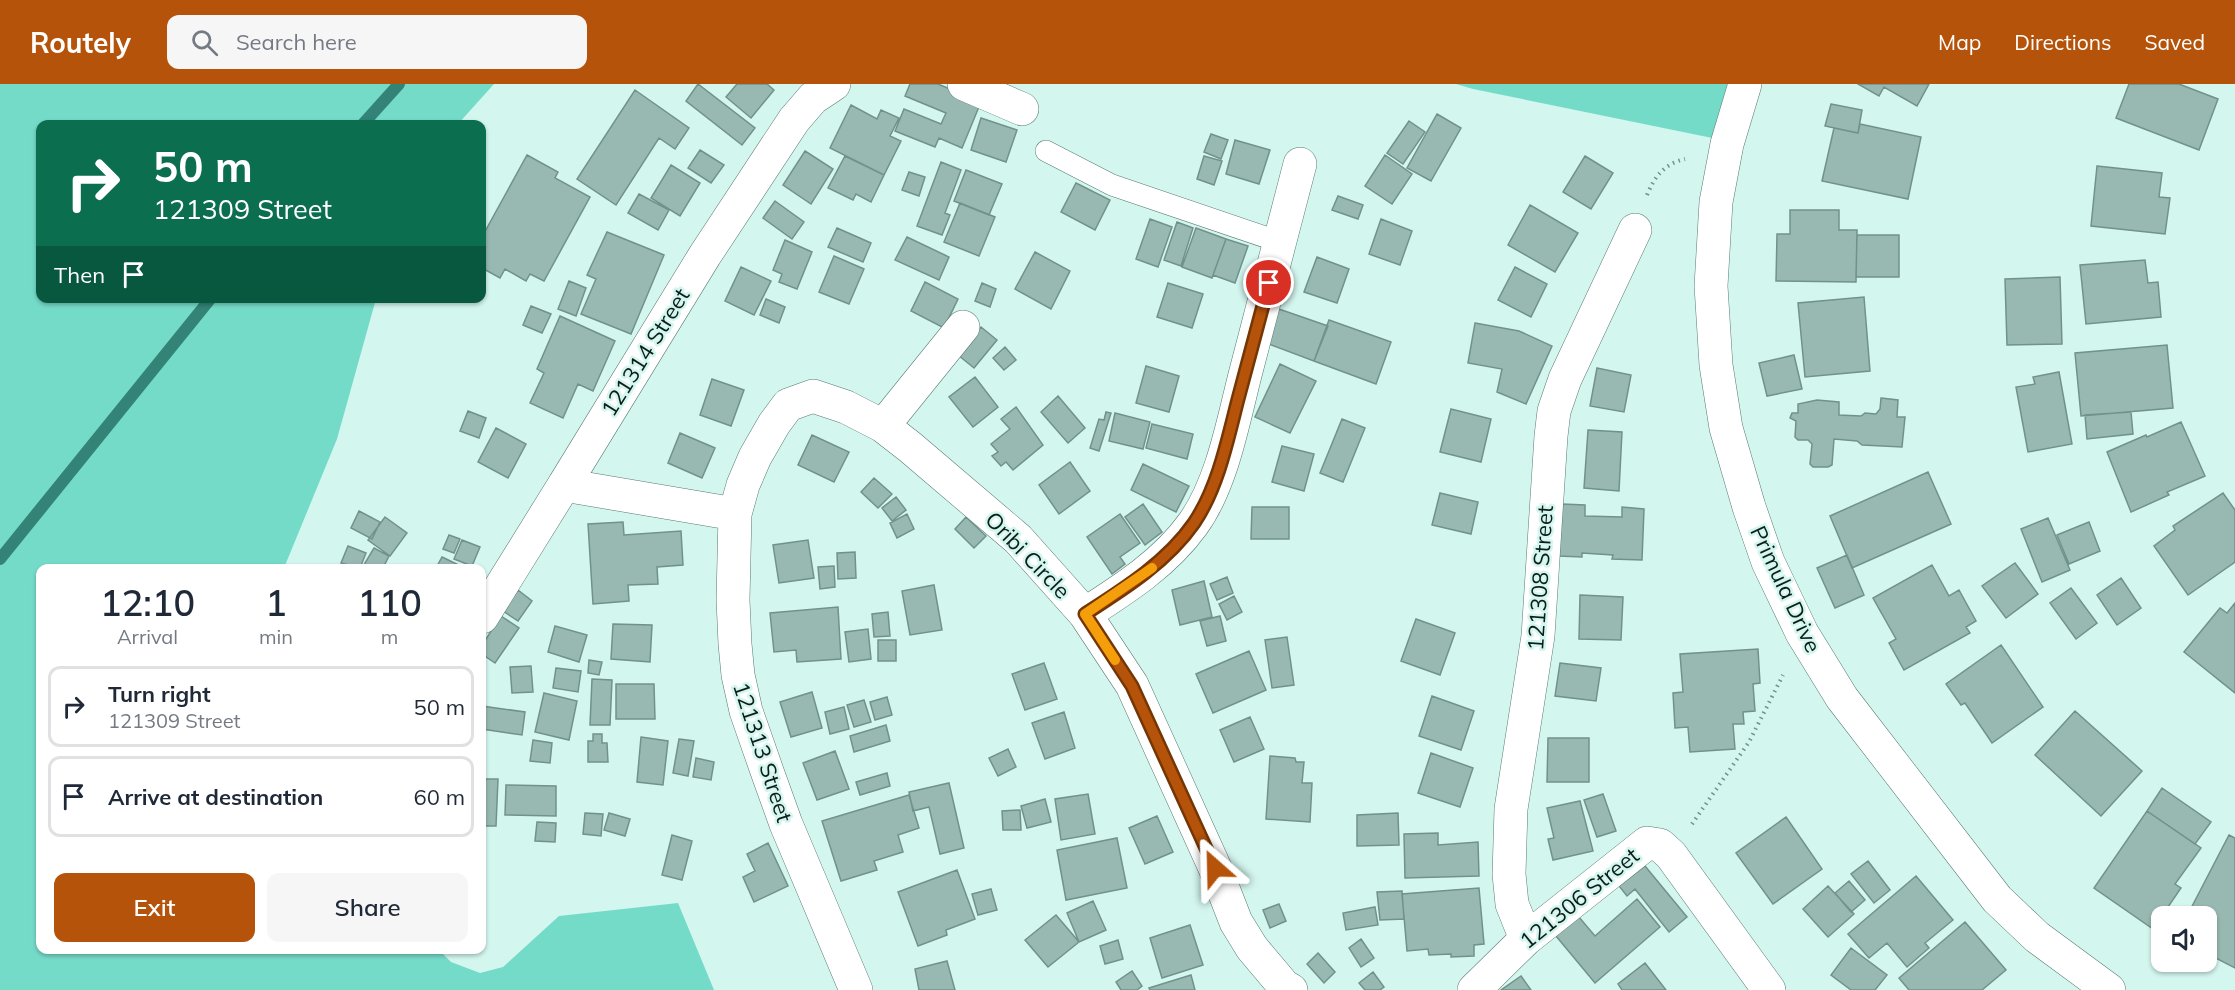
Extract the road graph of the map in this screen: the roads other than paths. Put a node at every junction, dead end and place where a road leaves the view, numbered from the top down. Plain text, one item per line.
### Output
1 (834, 84) edge
2 (964, 84) edge
3 (1744, 84) edge
4 (1023, 109) dead end
5 (1046, 151) dead end
6 (1300, 164) dead end
7 (1635, 230) road end
8 (1280, 242) junction
9 (963, 327) dead end
10 (788, 405) joint
11 (883, 426) junction
12 (564, 485) junction
13 (735, 514) junction
14 (486, 611) edge
15 (1085, 614) junction
16 (1526, 939) junction
17 (1285, 989) edge
18 (856, 990) edge
19 (1474, 990) edge
20 (1768, 990) edge
21 (2109, 990) edge

1 - 12 street, 121314 Street
2 - 4 street
3 - 21 street, Primula Drive
5 - 8 lane
6 - 8 street
7 - 16 street, 121308 Street
8 - 15 street
9 - 11 street
10 - 11 street, Oribi Circle
10 - 13 street, 121313 Street
11 - 15 street, Oribi Circle
12 - 13 street
12 - 14 street, 121314 Street
13 - 18 street, 121313 Street
15 - 17 street, Oribi Circle
16 - 19 street, 121306 Street
16 - 20 street, 121306 Street

